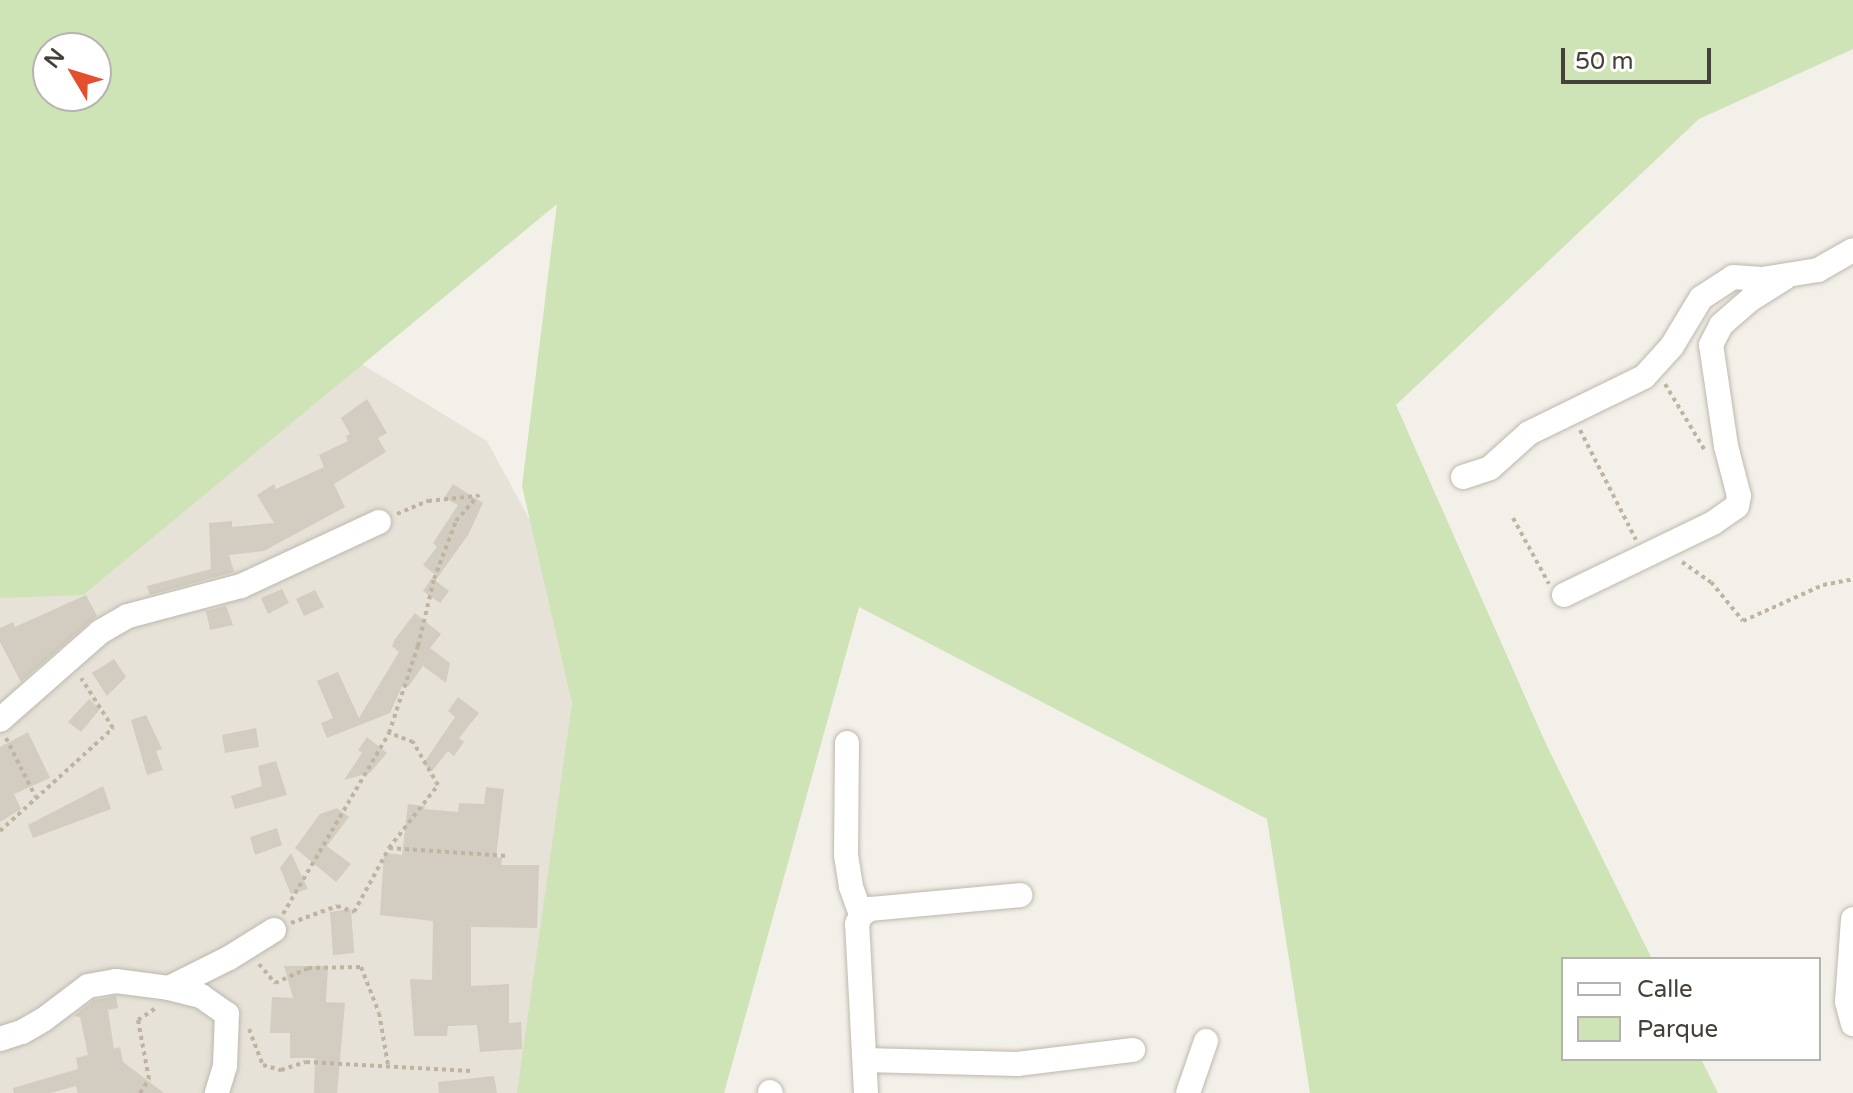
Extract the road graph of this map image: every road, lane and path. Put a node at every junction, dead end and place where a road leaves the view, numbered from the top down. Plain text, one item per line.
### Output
1 (1853, 250) edge
2 (1790, 274) junction
3 (1651, 370) junction
4 (1569, 414) junction
5 (1707, 454) dead end
6 (1463, 477) dead end
7 (1513, 518) dead end
8 (379, 522) joint
9 (1649, 554) junction
10 (1853, 579) edge
11 (1564, 595) joint
12 (58, 669) junction
13 (0, 722) edge
14 (389, 733) junction
15 (847, 743) dead end
16 (35, 796) junction
17 (0, 831) edge
18 (389, 848) junction
19 (508, 856) dead end
20 (1020, 895) dead end
21 (861, 915) junction
22 (1853, 919) edge
23 (274, 930) junction
24 (275, 983) dead end
25 (169, 988) junction
26 (227, 1014) junction
27 (1853, 1024) edge
28 (0, 1039) edge
29 (1206, 1041) dead end
30 (1133, 1050) dead end
31 (865, 1060) junction
32 (388, 1065) junction
33 (471, 1071) dead end
34 (140, 1093) edge
35 (217, 1093) edge
36 (866, 1093) edge
37 (1188, 1093) edge

1 - 2 street
2 - 3 street
2 - 9 street
3 - 4 street
3 - 5 path
4 - 6 street
4 - 9 path
7 - 11 path
8 - 12 street
8 - 14 path
9 - 10 path
9 - 11 street
12 - 13 street
12 - 16 path
13 - 16 path
14 - 18 path
14 - 23 path
15 - 21 street
16 - 17 path
18 - 19 path
18 - 23 path
20 - 21 street
21 - 31 street
22 - 27 street
23 - 25 street
24 - 32 path
25 - 26 street
25 - 28 street
25 - 34 path
26 - 32 path
26 - 35 street
29 - 37 street
30 - 31 street
31 - 36 street
32 - 33 path

